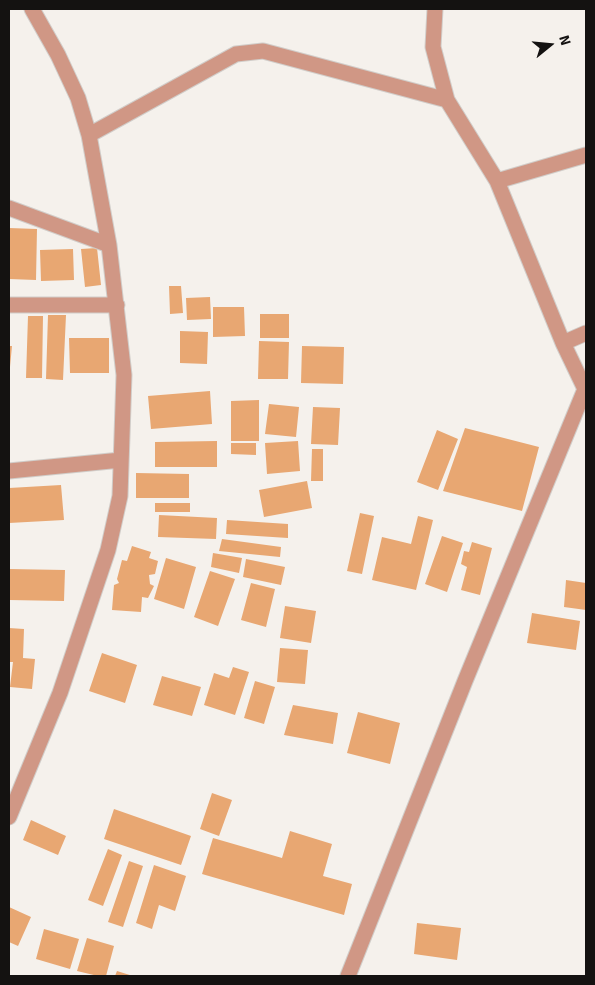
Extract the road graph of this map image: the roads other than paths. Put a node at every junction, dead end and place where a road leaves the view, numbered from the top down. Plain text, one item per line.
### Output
1 (32, 9) edge
2 (435, 9) edge
3 (447, 100) junction
4 (89, 135) junction
5 (586, 155) edge
6 (497, 181) junction
7 (9, 208) edge
8 (109, 245) junction
9 (9, 305) edge
10 (116, 305) junction
11 (586, 332) edge
12 (563, 343) junction
13 (122, 460) junction
14 (9, 471) edge
15 (9, 818) edge
16 (348, 976) edge

1 - 4 street
2 - 3 street
3 - 4 street
3 - 6 street
4 - 8 street
5 - 6 street
6 - 12 street
7 - 8 street
8 - 10 street
9 - 10 street
10 - 13 street
11 - 12 street
12 - 16 street
13 - 14 street
13 - 15 street

